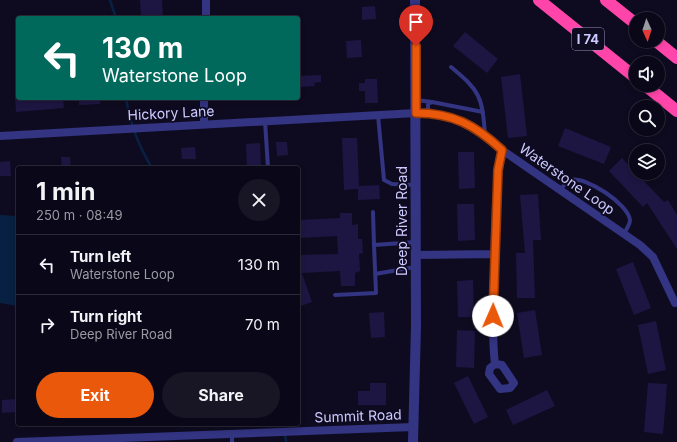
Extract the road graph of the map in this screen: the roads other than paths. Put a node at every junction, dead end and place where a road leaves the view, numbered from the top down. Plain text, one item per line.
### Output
1 (206, 0) edge
2 (415, 0) edge
3 (539, 0) edge
4 (606, 0) edge
5 (206, 16) edge
6 (629, 18) edge
7 (665, 48) edge
8 (677, 58) edge
9 (451, 67) dead end
10 (629, 72) edge
11 (654, 92) edge
12 (204, 100) edge
13 (416, 100) junction
14 (432, 102) junction
15 (677, 111) edge
16 (483, 112) junction
17 (416, 113) junction
18 (428, 113) junction
19 (378, 115) junction
20 (265, 121) junction
21 (204, 124) junction
22 (485, 134) junction
23 (0, 136) edge
24 (502, 150) junction
25 (268, 166) edge
26 (416, 185) junction
27 (560, 190) junction
28 (373, 212) dead end
29 (624, 234) junction
30 (416, 242) junction
31 (374, 245) junction
32 (495, 254) junction
33 (416, 255) junction
34 (416, 267) junction
35 (375, 274) junction
36 (335, 295) dead end
37 (676, 305) edge
38 (495, 364) dead end
39 (413, 427) junction
40 (232, 438) edge
41 (143, 440) edge
42 (17, 442) edge
43 (413, 442) edge

1 - 5 street
2 - 13 street, Deep River Road
3 - 10 highway, I 74
4 - 6 highway
7 - 8 highway
9 - 16 lane
11 - 15 highway
12 - 21 street
13 - 14 lane
13 - 17 street, Deep River Road
14 - 16 lane
14 - 18 lane
16 - 22 lane
17 - 18 street, Waterstone Loop
17 - 19 street, Hickory Lane
17 - 26 street, Deep River Road
18 - 22 street, Waterstone Loop
19 - 20 street, Hickory Lane
19 - 26 lane
20 - 21 street, Hickory Lane
20 - 25 lane
21 - 23 street, Hickory Lane
22 - 24 street, Waterstone Loop
24 - 27 street, Waterstone Loop
24 - 32 street
26 - 30 street, Deep River Road
27 - 29 street, Waterstone Loop
27 - 29 lane
28 - 31 lane
29 - 37 street, Waterstone Loop
30 - 31 lane
30 - 33 street, Deep River Road
31 - 35 lane
32 - 33 street
32 - 38 street
33 - 34 street, Deep River Road
34 - 35 lane
34 - 39 street, Deep River Road
35 - 36 lane
39 - 40 street, Summit Road
39 - 43 street, Deep River Road
40 - 41 street, Summit Road
41 - 42 street, Summit Road

